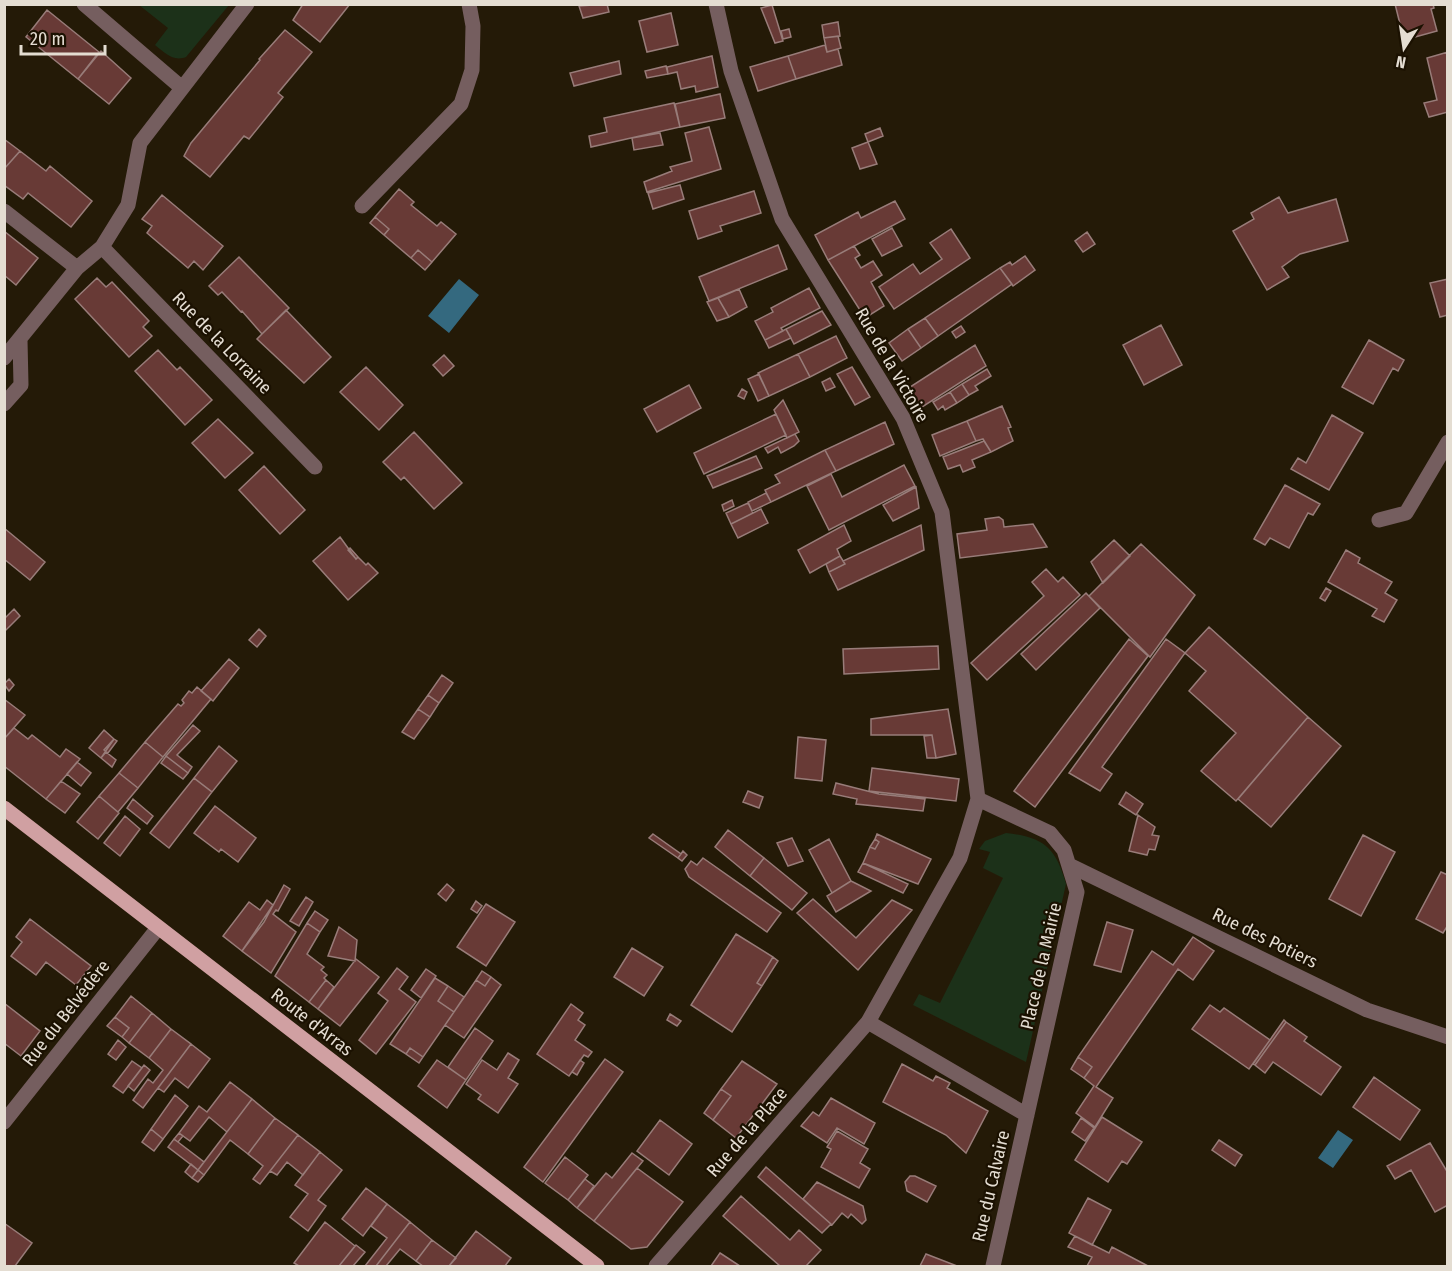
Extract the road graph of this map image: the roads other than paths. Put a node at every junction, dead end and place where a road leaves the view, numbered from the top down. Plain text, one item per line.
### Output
1 (84, 4) edge
2 (247, 4) edge
3 (469, 4) edge
4 (716, 4) edge
5 (182, 88) junction
6 (362, 206) dead end
7 (4, 211) edge
8 (102, 247) junction
9 (77, 268) junction
10 (20, 340) junction
11 (4, 358) edge
12 (4, 404) edge
13 (1448, 442) edge
14 (315, 467) dead end
15 (1379, 520) dead end
16 (978, 799) junction
17 (4, 808) edge
18 (1069, 866) junction
19 (158, 927) junction
20 (868, 1022) junction
21 (1448, 1037) edge
22 (1027, 1115) junction
23 (4, 1122) edge
24 (597, 1266) edge
25 (656, 1266) edge
26 (993, 1266) edge

1 - 5 street
2 - 5 street
3 - 6 street
4 - 16 street, Rue de la Victoire
5 - 8 street
7 - 9 street
8 - 9 street
8 - 14 street, Rue de la Lorraine
9 - 10 street
10 - 11 street
10 - 12 street
13 - 15 street
16 - 18 street, Place de la Mairie
16 - 20 street
17 - 19 main road, Route d'Arras
18 - 21 street, Rue des Potiers
18 - 22 street, Place de la Mairie
19 - 23 street, Rue du Belvédère
19 - 24 main road, Route d'Arras
20 - 22 street
20 - 25 street, Rue de la Place
22 - 26 street, Rue du Calvaire

